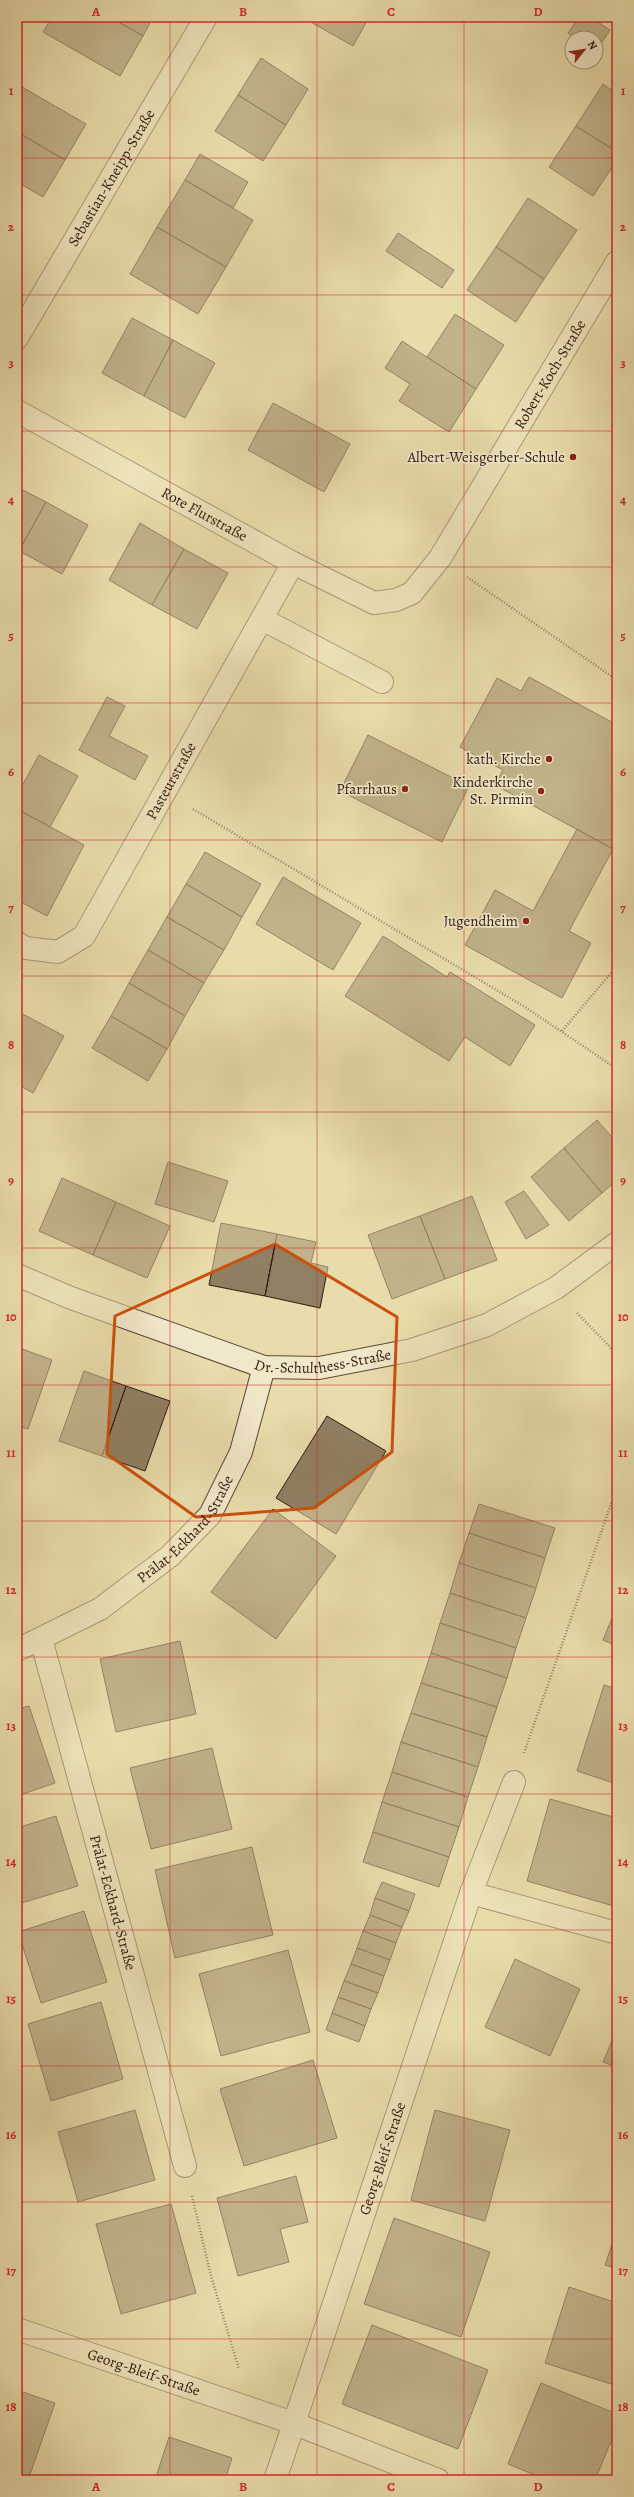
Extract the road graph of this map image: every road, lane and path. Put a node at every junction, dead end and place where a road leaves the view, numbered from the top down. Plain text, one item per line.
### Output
1 (206, 17) edge
2 (617, 262) edge
3 (17, 338) edge
4 (17, 412) edge
5 (440, 558) junction
6 (294, 563) junction
7 (396, 600) joint
8 (262, 619) junction
9 (617, 680) edge
10 (382, 682) dead end
11 (165, 792) junction
12 (17, 943) edge
13 (617, 966) edge
14 (562, 1031) junction
15 (617, 1069) edge
16 (617, 1243) edge
17 (17, 1275) edge
18 (556, 1288) junction
19 (617, 1354) edge
20 (264, 1367) junction
21 (617, 1487) edge
22 (41, 1639) junction
23 (17, 1650) edge
24 (514, 1782) joint
25 (471, 1893) junction
26 (617, 1933) edge
27 (185, 2166) joint
28 (17, 2329) edge
29 (250, 2410) junction
30 (293, 2423) junction
31 (275, 2480) edge
32 (438, 2480) edge

1 - 3 street, Sebastian-Kneipp-Straße
2 - 5 street, Robert-Koch-Straße
4 - 6 street, Rote Flurstraße
5 - 7 street, Robert-Koch-Straße
5 - 9 path
6 - 7 street, Rote Flurstraße
6 - 8 street, Pasteurstraße
8 - 10 street
8 - 11 street, Pasteurstraße
11 - 12 street, Pasteurstraße
11 - 14 path
13 - 14 path
14 - 15 path
16 - 18 street, Dr.-Schulthess-Straße
17 - 20 street, Dr.-Schulthess-Straße
18 - 19 path
18 - 20 street, Dr.-Schulthess-Straße
20 - 22 street, Prälat-Eckhard-Straße
21 - 24 path
22 - 23 street, Prälat-Eckhard-Straße
22 - 27 street, Prälat-Eckhard-Straße
24 - 25 street, Georg-Bleif-Straße
25 - 26 street
25 - 30 street, Georg-Bleif-Straße
27 - 29 path
28 - 29 street, Georg-Bleif-Straße
29 - 30 street, Georg-Bleif-Straße
30 - 31 street, Georg-Bleif-Straße
30 - 32 street

